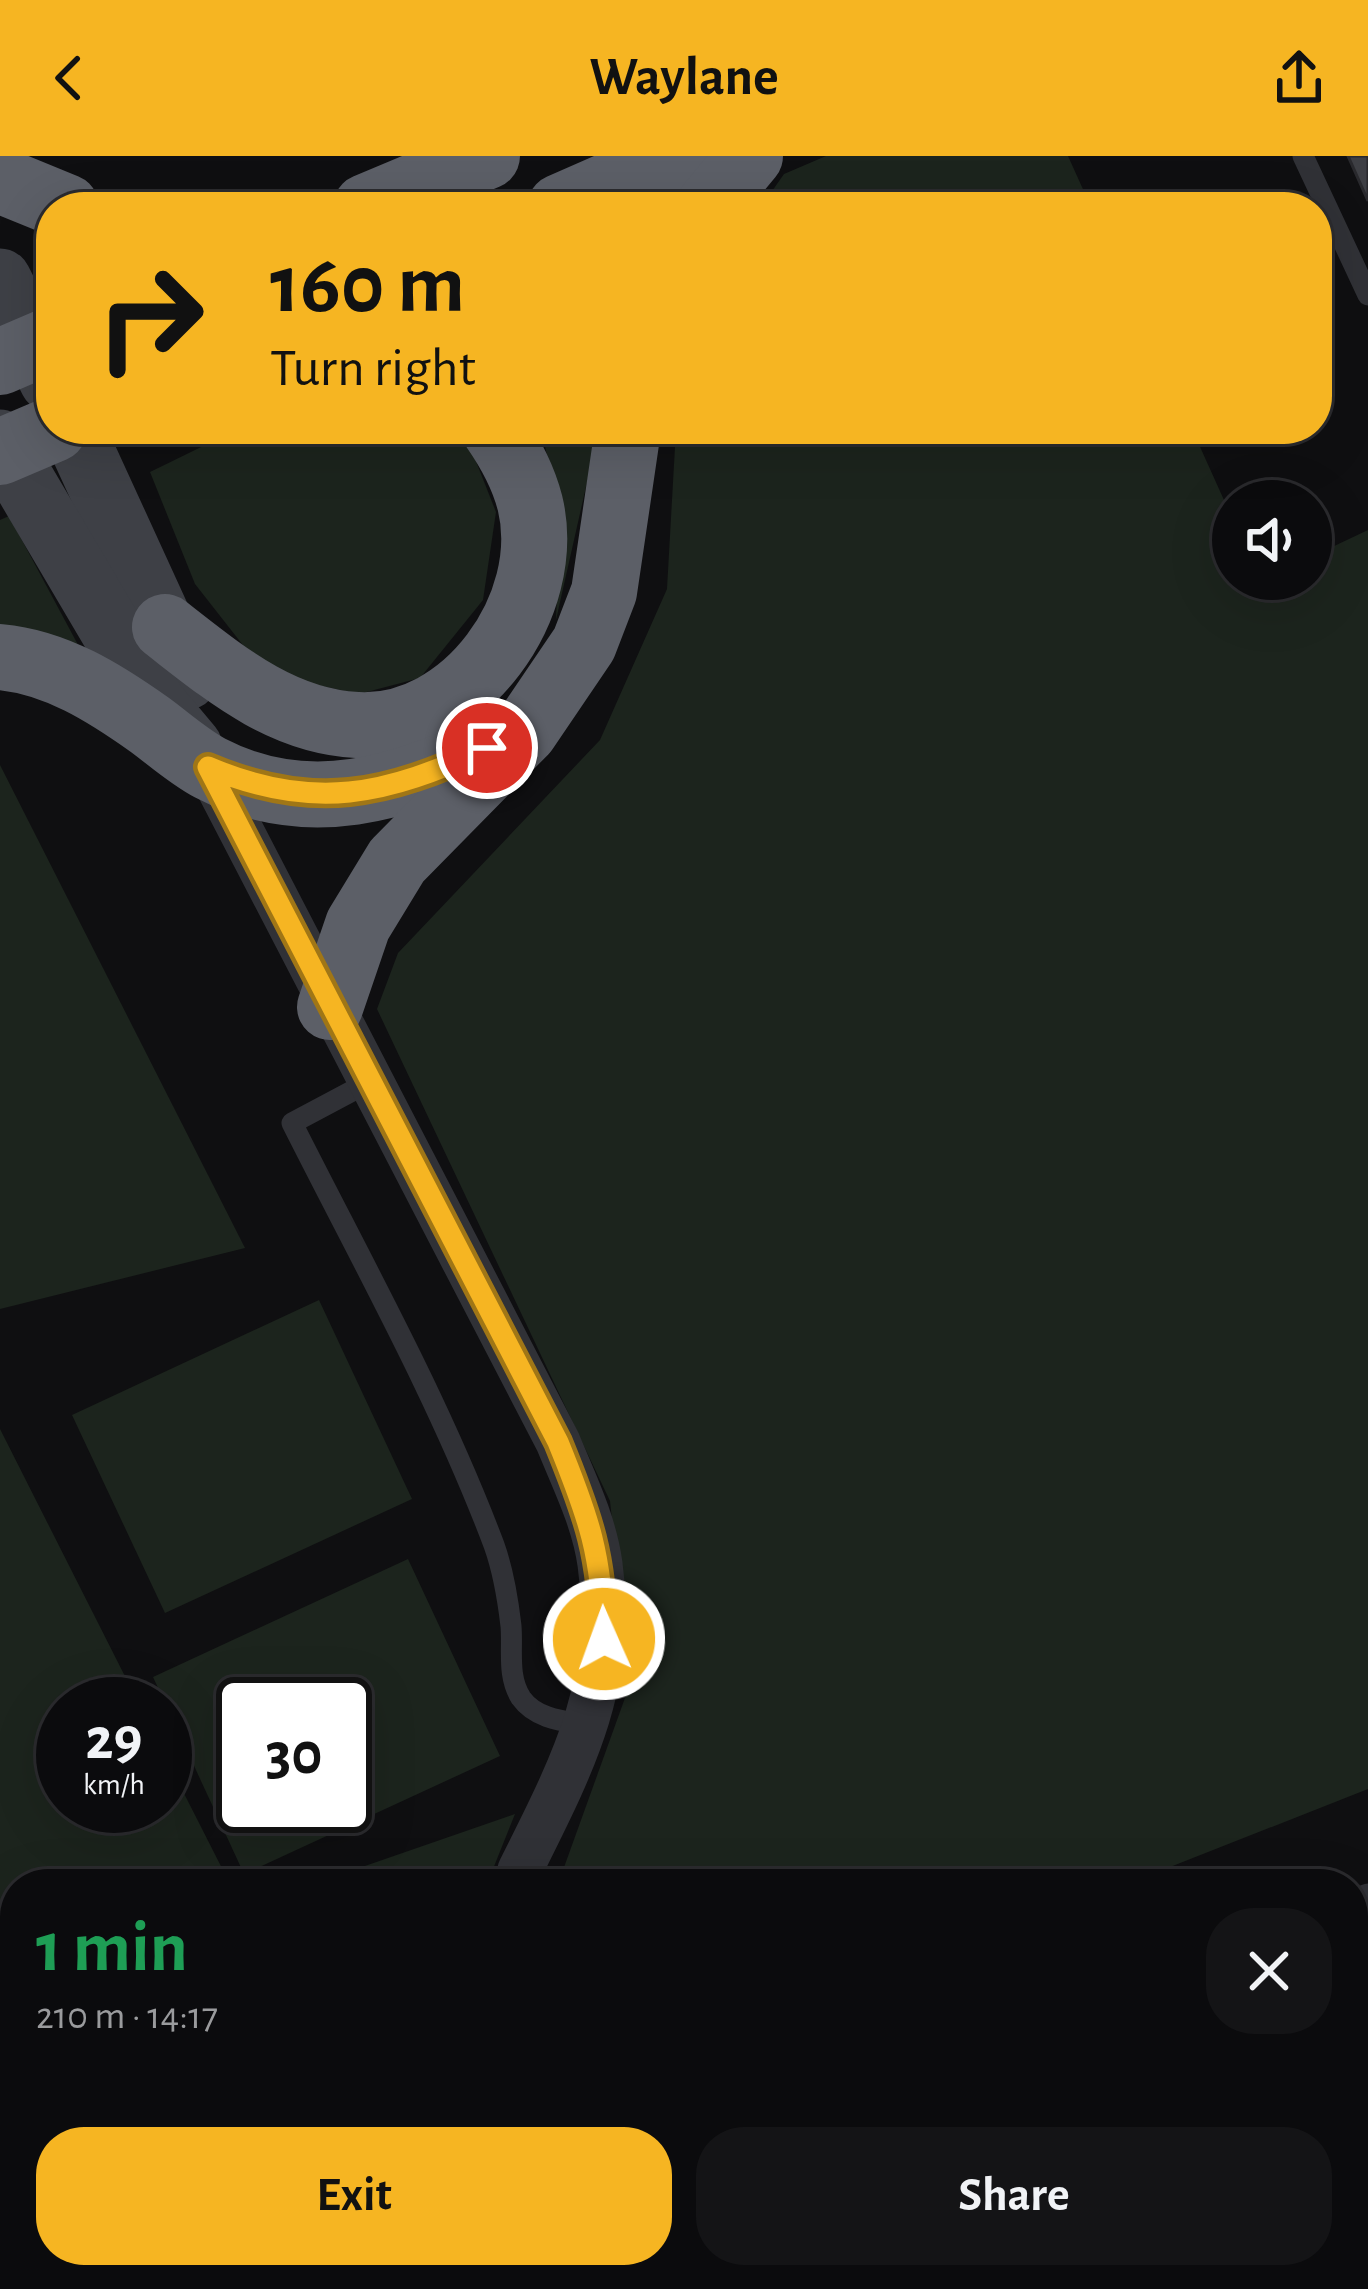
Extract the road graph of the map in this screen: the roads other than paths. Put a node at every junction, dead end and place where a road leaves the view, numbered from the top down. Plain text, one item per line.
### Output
1 (487, 156) edge
2 (676, 156) edge
3 (750, 156) edge
4 (1303, 156) edge
5 (0, 180) edge
6 (402, 192) edge
7 (594, 192) edge
8 (720, 192) edge
9 (1320, 192) edge
10 (36, 195) edge
11 (1332, 218) edge
12 (0, 280) edge
13 (1368, 296) edge
14 (34, 358) edge
15 (15, 443) edge
16 (80, 444) edge
17 (504, 444) edge
18 (626, 444) edge
19 (165, 627) junction
20 (0, 657) edge
21 (525, 731) junction
22 (208, 767) junction
23 (330, 1006) junction
24 (371, 1081) junction
25 (587, 1725) junction
26 (520, 1869) edge

1 - 6 highway
2 - 7 highway
3 - 8 highway
4 - 9 lane
5 - 10 highway
11 - 13 lane
12 - 14 street
15 - 22 street
16 - 19 street
17 - 19 highway
18 - 21 highway
19 - 22 street
20 - 22 highway
21 - 22 highway
21 - 23 highway
22 - 23 street
23 - 24 street
24 - 25 street
24 - 25 lane
25 - 26 street

